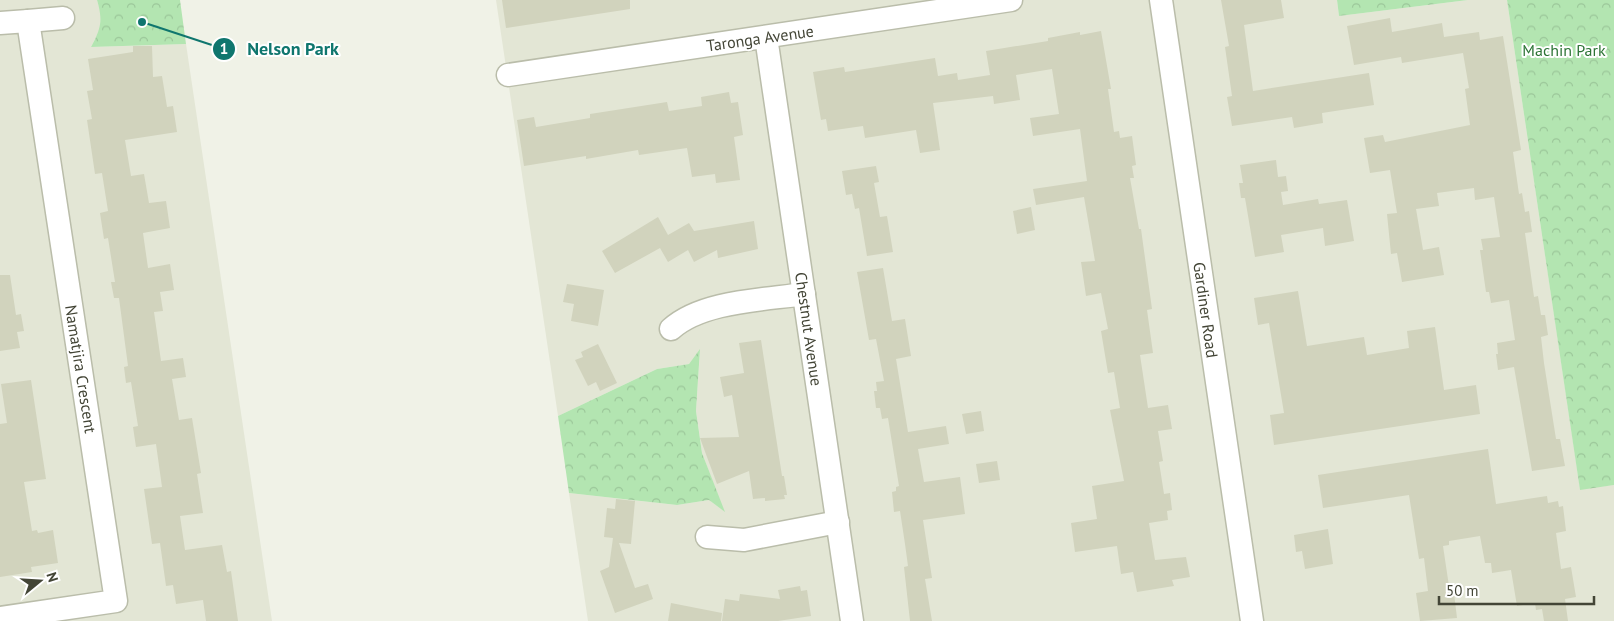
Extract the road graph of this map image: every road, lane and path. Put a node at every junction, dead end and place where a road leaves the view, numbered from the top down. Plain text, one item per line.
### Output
1 (1011, 0) edge
2 (1161, 0) edge
3 (62, 18) dead end
4 (0, 22) edge
5 (28, 22) junction
6 (766, 37) junction
7 (508, 75) dead end
8 (804, 294) junction
9 (671, 329) dead end
10 (838, 522) junction
11 (707, 537) dead end
12 (0, 618) edge
13 (852, 621) edge
14 (1252, 621) edge

1 - 6 street, Taronga Avenue
2 - 14 street, Gardiner Road
3 - 5 street
4 - 5 street
5 - 12 street, Namatjira Crescent
6 - 7 street, Taronga Avenue
6 - 8 street, Chestnut Avenue
8 - 9 street
8 - 10 street, Chestnut Avenue
10 - 11 street
10 - 13 street, Chestnut Avenue

